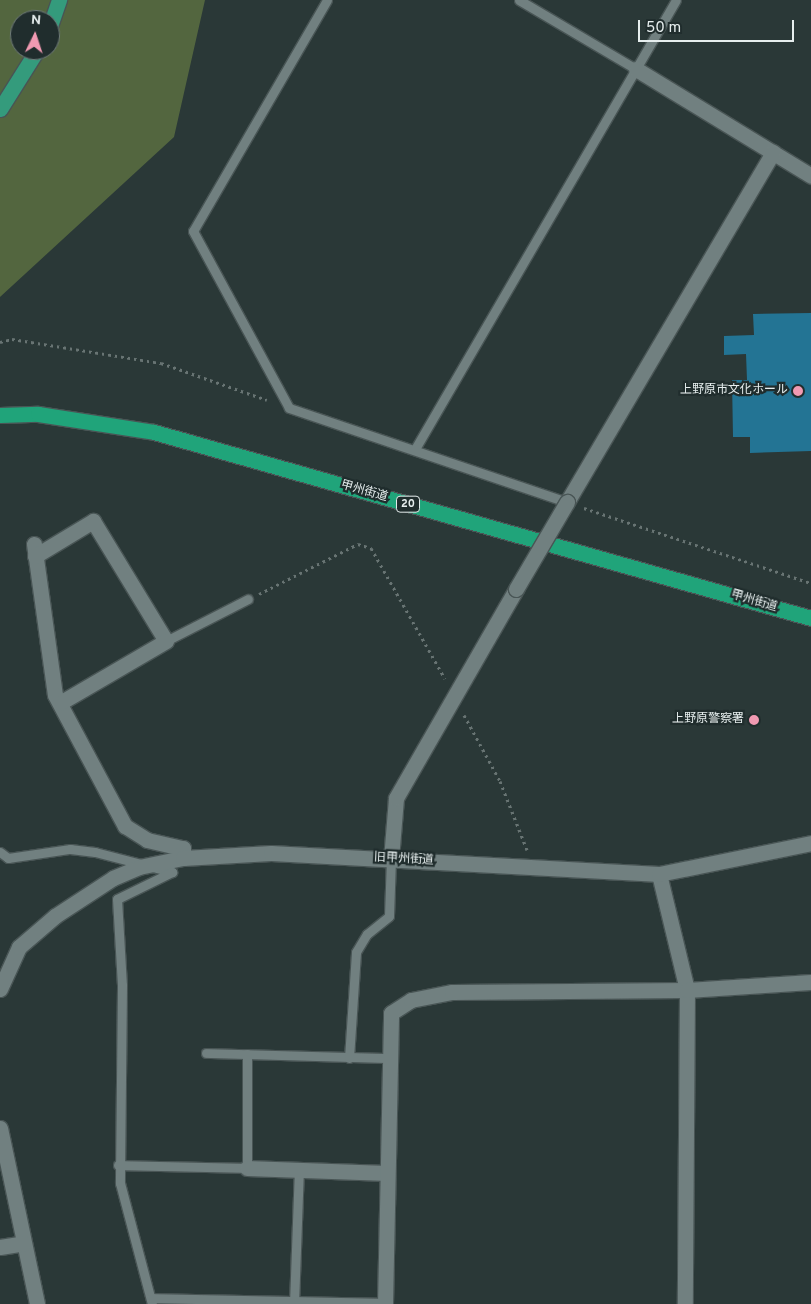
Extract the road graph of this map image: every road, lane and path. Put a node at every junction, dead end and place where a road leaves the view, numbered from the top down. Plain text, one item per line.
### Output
1 (327, 0) edge
2 (519, 0) edge
3 (676, 0) edge
4 (32, 60) edge
5 (636, 69) junction
6 (0, 109) edge
7 (773, 152) junction
8 (811, 176) edge
9 (0, 342) edge
10 (289, 408) junction
11 (0, 415) edge
12 (415, 449) junction
13 (567, 502) junction
14 (811, 583) edge
15 (248, 600) joint
16 (811, 618) edge
17 (166, 641) junction
18 (454, 696) junction
19 (60, 704) junction
20 (811, 843) edge
21 (0, 852) edge
22 (183, 858) junction
23 (391, 859) junction
24 (139, 866) junction
25 (534, 868) junction
26 (659, 874) junction
27 (811, 982) edge
28 (0, 988) edge
29 (687, 990) junction
30 (206, 1053) dead end
31 (247, 1054) junction
32 (349, 1058) junction
33 (390, 1058) junction
34 (0, 1128) edge
35 (118, 1165) junction
36 (247, 1168) junction
37 (299, 1170) junction
38 (387, 1173) junction
39 (24, 1243) junction
40 (0, 1247) edge
41 (151, 1301) edge
42 (294, 1303) edge
43 (37, 1304) edge
44 (385, 1304) edge
45 (685, 1304) edge

1 - 10 lane
2 - 5 lane
3 - 5 lane
4 - 6 main road
5 - 7 street
5 - 12 lane
7 - 8 street
7 - 13 street
9 - 10 path
10 - 12 lane
11 - 16 highway, 甲州街道 / 20
12 - 13 lane
13 - 14 path
13 - 18 street, bridge
15 - 17 lane
15 - 18 path
17 - 19 street
17 - 19 street
18 - 23 street
18 - 25 path
19 - 22 street
20 - 26 street, 旧甲州街道
21 - 24 lane, 旧甲州街道
22 - 23 street, 旧甲州街道
22 - 24 street, 旧甲州街道
23 - 25 street, 旧甲州街道
23 - 32 lane
24 - 28 street
24 - 35 lane
25 - 26 street, 旧甲州街道
26 - 29 street
27 - 29 street
29 - 33 street
29 - 45 street
30 - 31 lane
31 - 32 lane
31 - 36 lane
32 - 33 lane
33 - 38 street
34 - 39 street
35 - 36 lane
35 - 41 lane
36 - 37 street
37 - 38 street
37 - 42 lane
38 - 44 street
39 - 40 street
39 - 43 street
41 - 42 lane
42 - 44 lane

